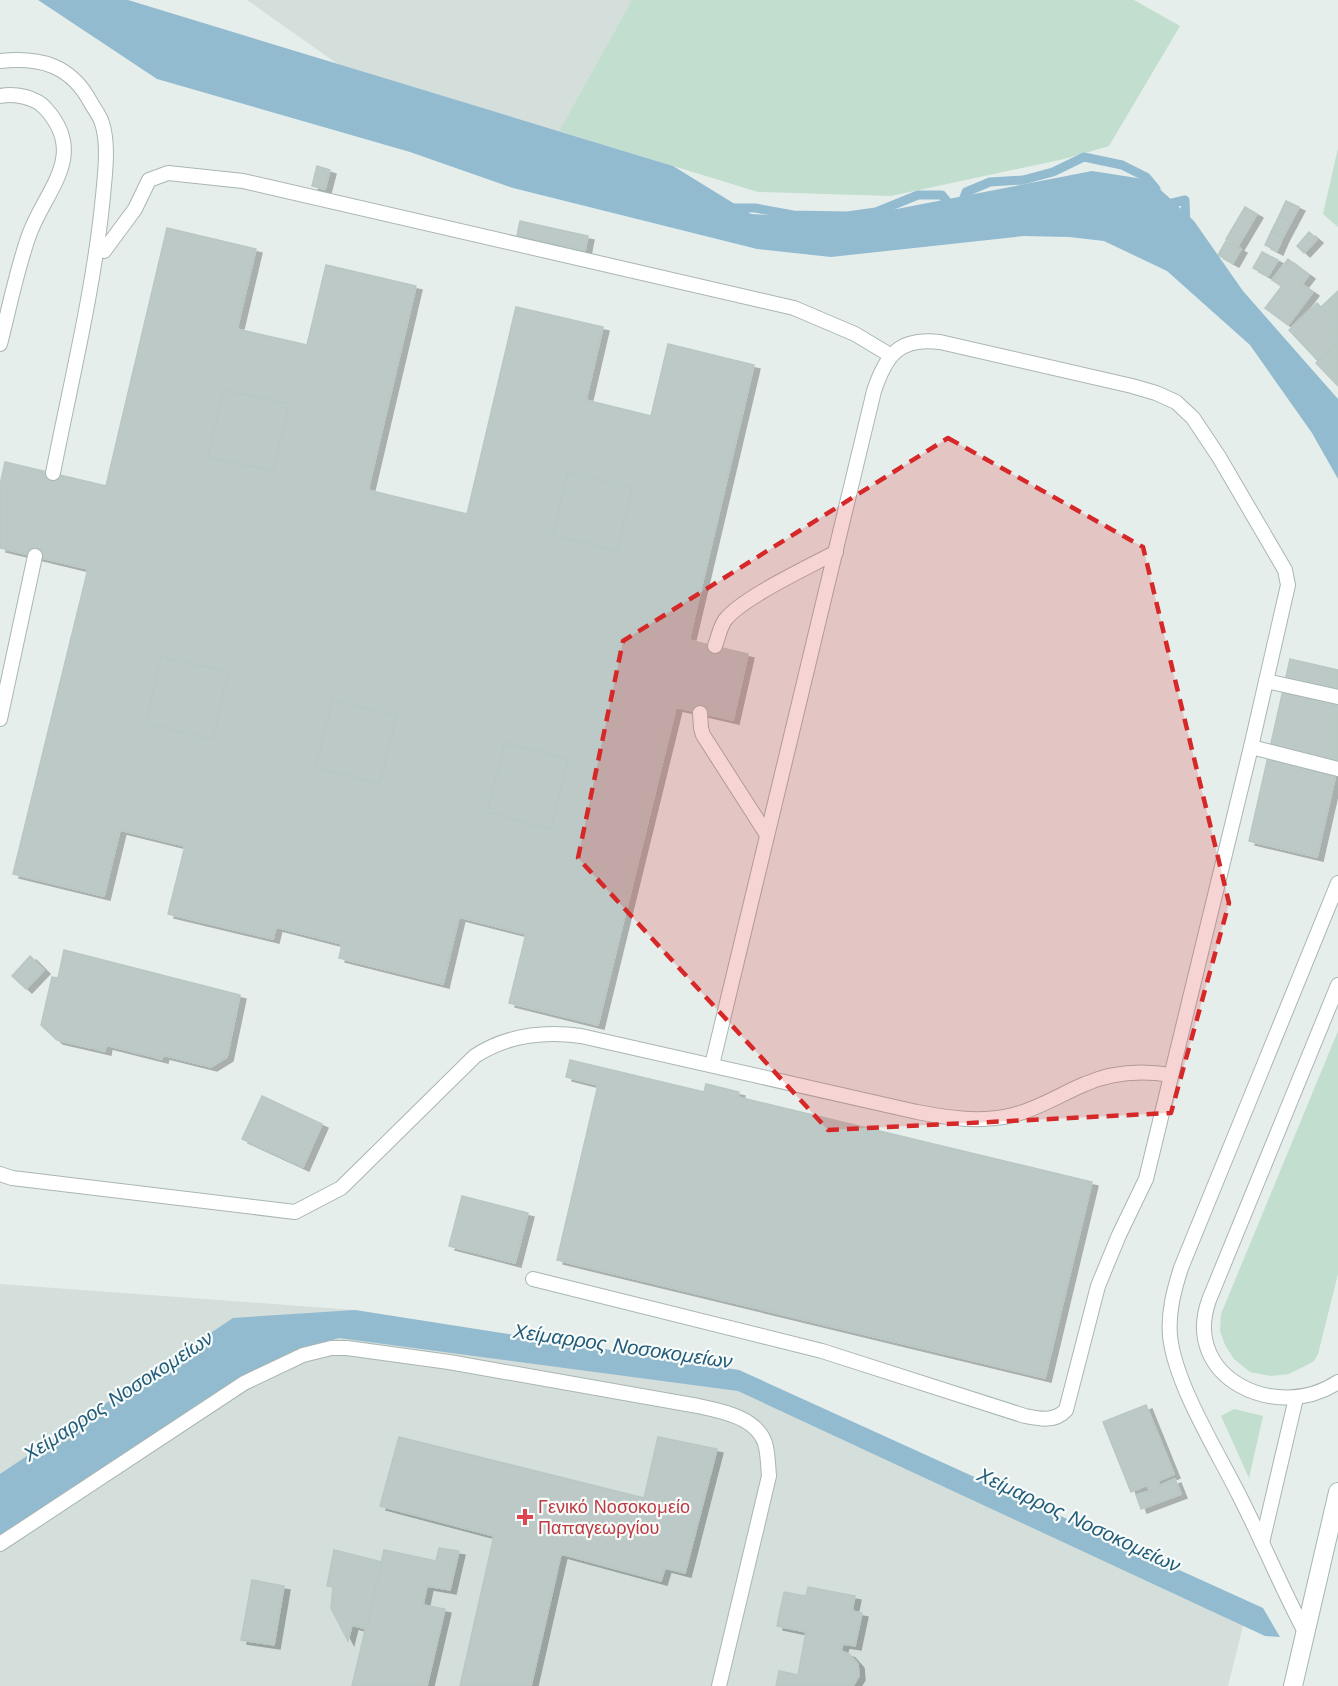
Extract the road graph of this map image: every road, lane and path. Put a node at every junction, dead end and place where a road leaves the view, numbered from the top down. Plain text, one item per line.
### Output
1 (0, 61) edge
2 (0, 96) edge
3 (98, 248) junction
4 (0, 344) edge
5 (890, 356) junction
6 (53, 473) dead end
7 (836, 552) junction
8 (35, 556) dead end
9 (716, 646) dead end
10 (1266, 681) junction
11 (1338, 697) edge
12 (700, 713) dead end
13 (0, 719) edge
14 (1251, 747) junction
15 (1338, 769) edge
16 (767, 835) junction
17 (1338, 883) edge
18 (1338, 985) edge
19 (712, 1065) junction
20 (1171, 1076) junction
21 (0, 1174) edge
22 (533, 1279) dead end
23 (1338, 1382) edge
24 (1296, 1398) junction
25 (1338, 1492) edge
26 (1262, 1543) junction
27 (0, 1544) edge
28 (1305, 1632) junction
29 (719, 1686) edge
30 (1293, 1686) edge

1 - 3 lane
2 - 4 lane
3 - 5 lane
3 - 6 lane
5 - 7 lane
5 - 10 lane
7 - 9 lane
7 - 16 lane
8 - 13 lane
10 - 11 lane
10 - 14 lane
12 - 16 lane
14 - 15 lane
14 - 20 lane
16 - 19 lane
17 - 26 lane
18 - 24 lane
19 - 20 lane
19 - 21 lane
20 - 22 lane
23 - 24 lane
24 - 26 lane
25 - 28 street
26 - 28 lane
27 - 29 lane
28 - 30 street

